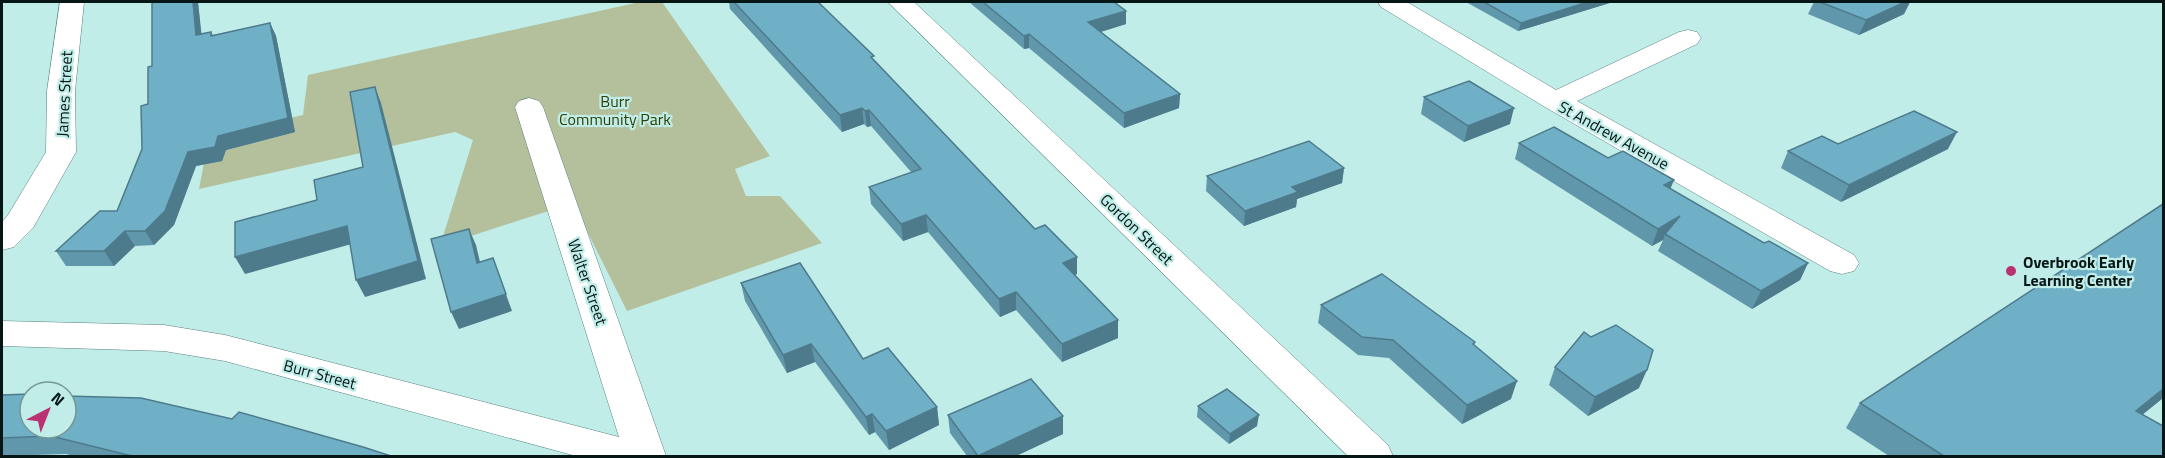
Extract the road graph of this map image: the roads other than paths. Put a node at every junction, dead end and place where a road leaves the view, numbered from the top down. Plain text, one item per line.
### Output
1 (72, 2) edge
2 (900, 2) edge
3 (1390, 2) edge
4 (1688, 38) dead end
5 (1555, 101) junction
6 (529, 107) dead end
7 (2, 240) edge
8 (1842, 263) dead end
9 (2, 334) edge
10 (632, 456) edge
11 (646, 456) edge
12 (1373, 456) edge

1 - 7 street, James Street
2 - 12 street, Gordon Street
3 - 5 street, St Andrew Avenue
4 - 5 street
5 - 8 street, St Andrew Avenue
6 - 11 street, Walter Street
9 - 10 street, Burr Street

